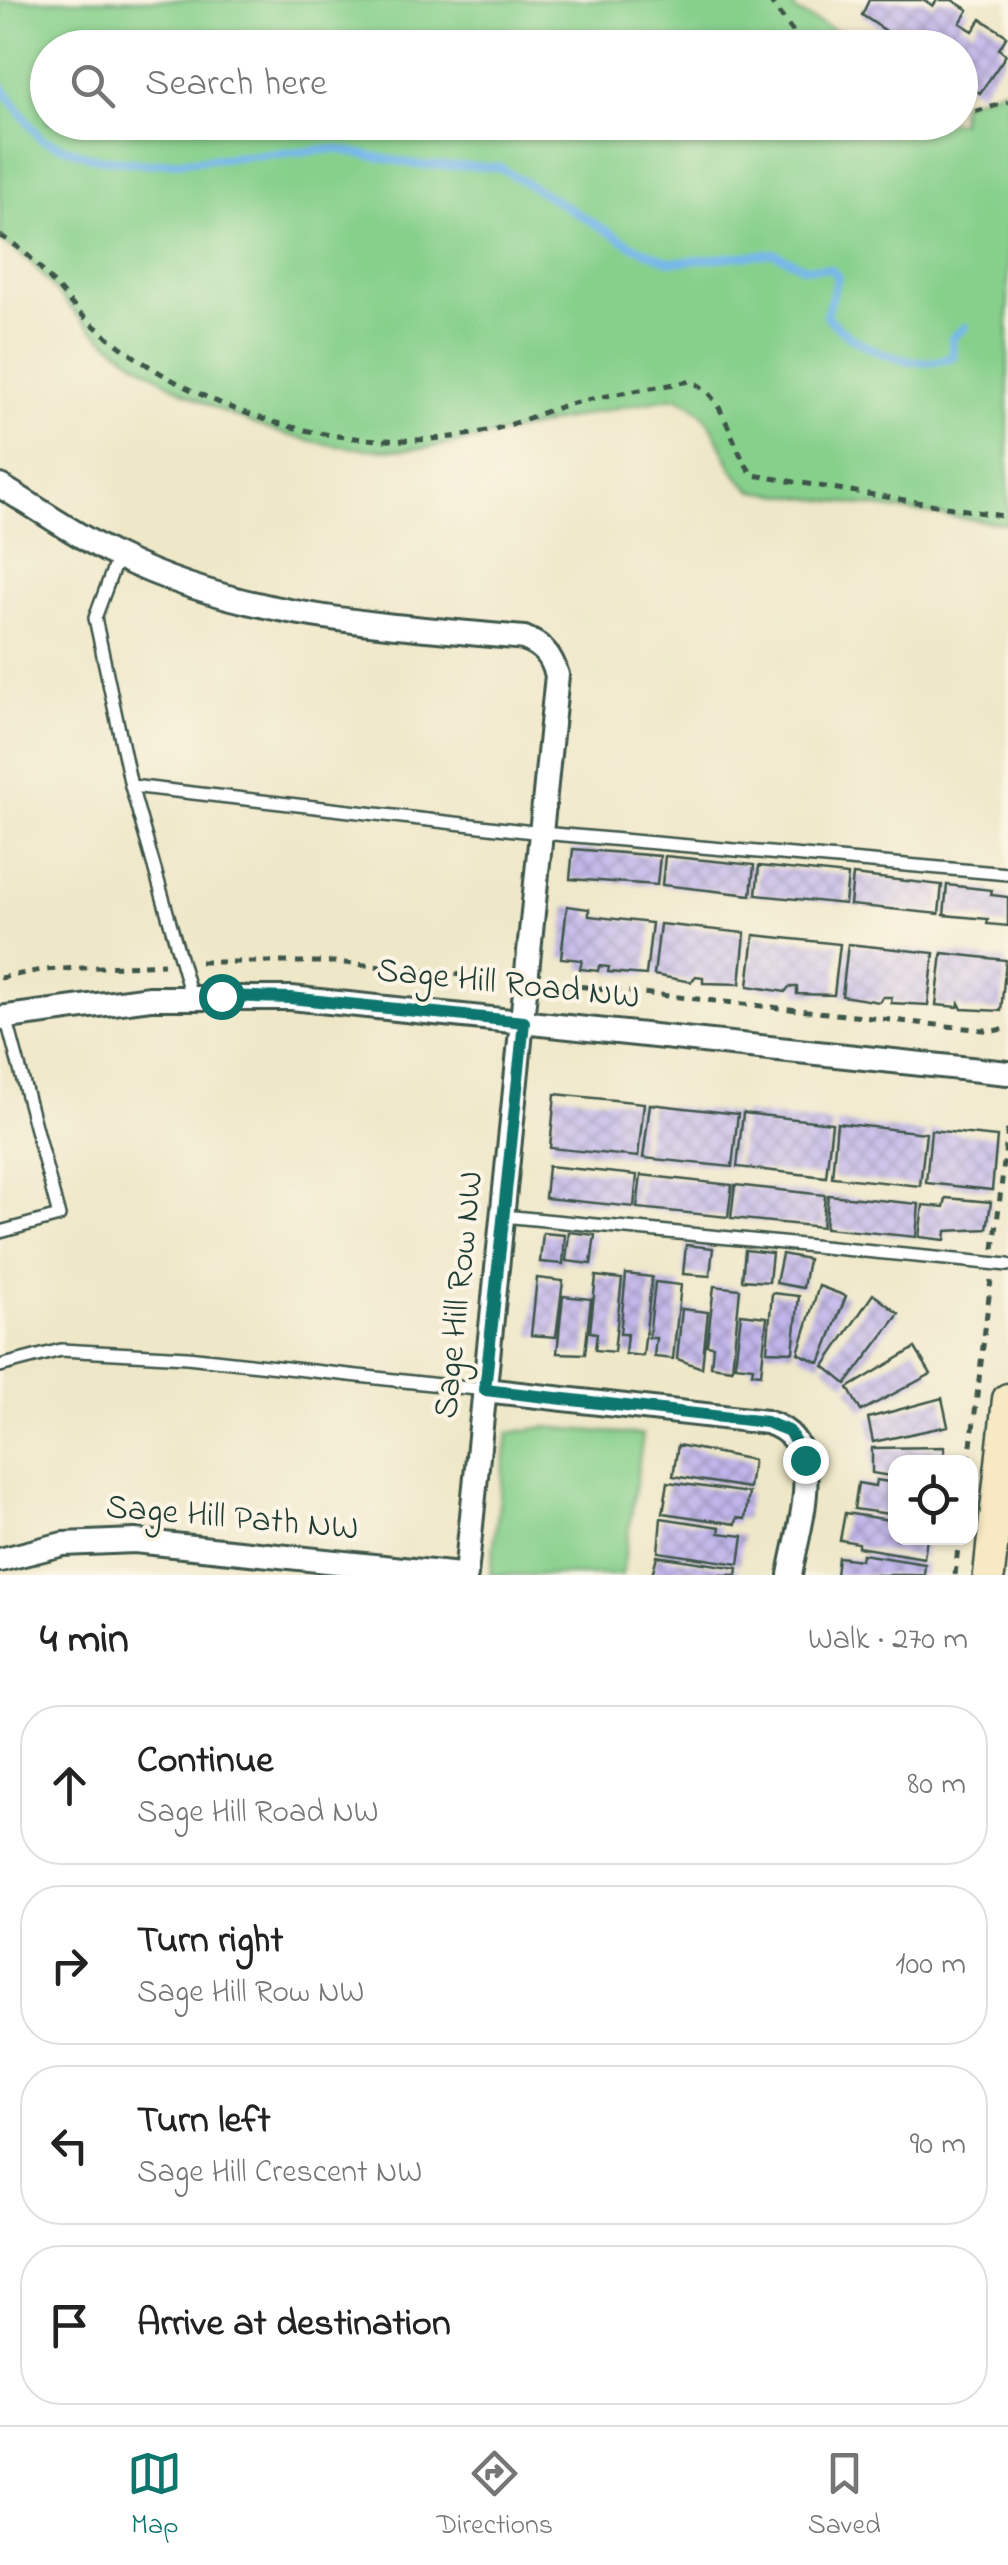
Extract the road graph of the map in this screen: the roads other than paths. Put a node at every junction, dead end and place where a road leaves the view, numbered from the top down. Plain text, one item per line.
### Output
1 (0, 486) edge
2 (118, 556) junction
3 (130, 786) junction
4 (542, 834) junction
5 (1008, 874) edge
6 (191, 996) junction
7 (2, 1011) edge
8 (524, 1022) junction
9 (1008, 1072) edge
10 (503, 1216) junction
11 (0, 1232) edge
12 (1008, 1265) edge
13 (0, 1366) edge
14 (485, 1390) junction
15 (1008, 1399) edge
16 (0, 1560) edge
17 (463, 1575) edge
18 (790, 1575) edge
19 (989, 1575) edge

1 - 2 street
2 - 3 lane
2 - 4 street, Sage Hill Row NW
3 - 4 lane
3 - 6 lane
4 - 5 lane
4 - 8 street, Sage Hill Row NW
6 - 7 street, Sage Hill Road NW
6 - 8 street, Sage Hill Road NW
7 - 11 lane
8 - 9 street, Sage Hill Road NW
8 - 10 street, Sage Hill Row NW
10 - 12 lane
10 - 14 street, Sage Hill Row NW
13 - 14 lane
14 - 17 street, Sage Hill Row NW
14 - 18 street
15 - 19 street
16 - 17 street, Sage Hill Path NW

